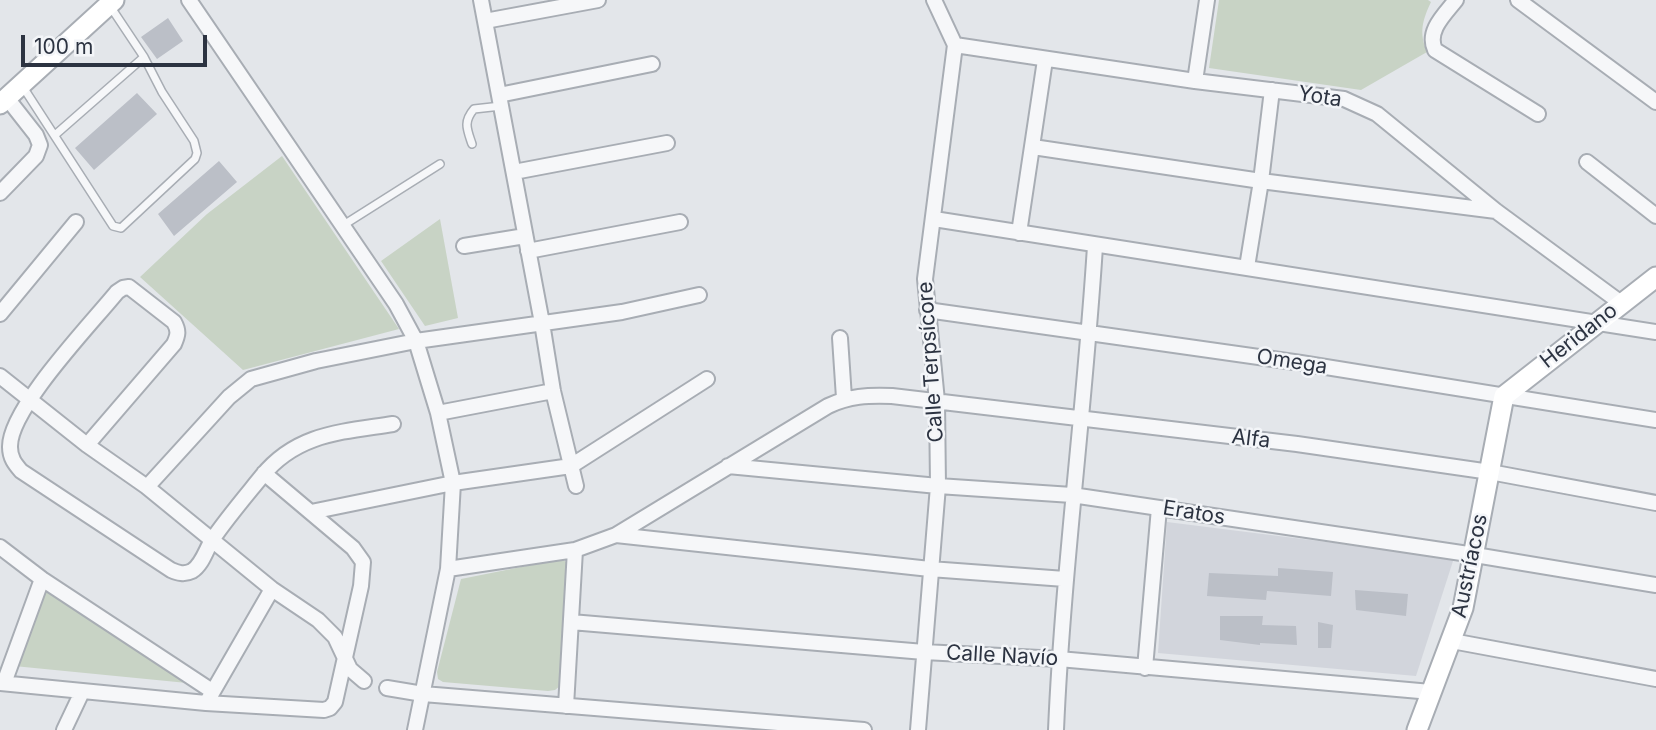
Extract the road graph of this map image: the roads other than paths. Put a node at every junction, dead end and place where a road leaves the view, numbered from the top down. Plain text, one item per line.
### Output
1 (189, 0) edge
2 (481, 0) edge
3 (598, 0) edge
4 (934, 0) edge
5 (1205, 0) edge
6 (1456, 0) edge
7 (1518, 0) edge
8 (111, 2) edge
9 (485, 21) junction
10 (955, 45) junction
11 (144, 57) junction
12 (1045, 60) junction
13 (652, 64) dead end
14 (1195, 81) junction
15 (1272, 90) junction
16 (9, 95) edge
17 (500, 100) junction
18 (1656, 102) edge
19 (1538, 114) dead end
20 (55, 135) junction
21 (667, 143) dead end
22 (472, 144) dead end
23 (1032, 147) junction
24 (1587, 162) dead end
25 (440, 164) dead end
26 (514, 172) junction
27 (1261, 181) junction
28 (0, 193) edge
29 (1496, 211) junction
30 (1656, 216) edge
31 (934, 219) junction
32 (76, 222) dead end
33 (680, 222) dead end
34 (342, 227) junction
35 (1019, 233) junction
36 (525, 236) junction
37 (464, 246) dead end
38 (1095, 246) junction
39 (528, 251) junction
40 (1247, 267) junction
41 (1656, 277) edge
42 (699, 295) dead end
43 (1621, 303) junction
44 (926, 310) junction
45 (0, 314) edge
46 (1599, 322) junction
47 (542, 323) junction
48 (1656, 331) edge
49 (1089, 332) junction
50 (840, 338) dead end
51 (416, 341) junction
52 (0, 376) edge
53 (707, 379) dead end
54 (553, 391) junction
55 (1504, 396) junction
56 (844, 398) junction
57 (29, 400) junction
58 (937, 401) junction
59 (438, 412) junction
60 (1082, 419) junction
61 (1656, 420) edge
62 (393, 424) dead end
63 (87, 445) junction
64 (728, 466) junction
65 (571, 467) junction
66 (1490, 472) junction
67 (264, 473) junction
68 (453, 483) junction
69 (576, 486) dead end
70 (938, 486) junction
71 (147, 487) junction
72 (1072, 495) junction
73 (1656, 503) edge
74 (1159, 508) junction
75 (311, 512) junction
76 (616, 535) junction
77 (212, 540) junction
78 (0, 547) edge
79 (575, 550) junction
80 (1475, 555) junction
81 (448, 569) junction
82 (930, 569) junction
83 (42, 579) junction
84 (1065, 579) junction
85 (1656, 585) edge
86 (272, 589) junction
87 (571, 622) junction
88 (1452, 641) junction
89 (924, 652) junction
90 (345, 655) junction
91 (1059, 659) junction
92 (1145, 668) junction
93 (1656, 679) edge
94 (364, 681) dead end
95 (2, 683) edge
96 (387, 688) dead end
97 (82, 692) junction
98 (1432, 692) junction
99 (423, 694) junction
100 (209, 697) junction
101 (566, 706) junction
102 (757, 725) edge
103 (64, 730) edge
104 (415, 730) edge
105 (864, 730) edge
106 (918, 730) edge
107 (1056, 730) edge
108 (1417, 730) edge

1 - 34 street
2 - 9 street
3 - 9 street
4 - 10 street
5 - 14 street
6 - 19 street
7 - 18 street
8 - 11 lane
8 - 16 street
9 - 17 street
10 - 12 street, Yota
10 - 31 street, Calle Terpsícore
11 - 20 lane
11 - 20 lane
12 - 14 street, Yota
12 - 23 street
13 - 17 street
14 - 15 street, Yota
15 - 27 street
15 - 29 street, Yota
16 - 20 lane
16 - 28 street
17 - 22 lane
17 - 26 street
21 - 26 street
23 - 27 street
23 - 35 street
24 - 30 street
25 - 34 lane
26 - 36 street
27 - 29 street
27 - 40 street
29 - 43 street, Yota
31 - 35 street
31 - 44 street, Calle Terpsícore
32 - 45 street
33 - 39 street
34 - 51 street
35 - 38 street
36 - 37 street
36 - 39 street
38 - 40 street
38 - 49 street
39 - 47 street
40 - 46 street
41 - 43 street, Heridano
42 - 47 street
43 - 46 street, Heridano
44 - 49 street, Omega
44 - 58 street, Calle Terpsícore
46 - 48 street
46 - 55 street, Heridano
47 - 51 street
47 - 54 street
49 - 55 street, Omega
49 - 60 street
50 - 56 street
51 - 59 street
51 - 71 street
52 - 57 street
53 - 65 street
54 - 59 street
54 - 65 street
55 - 61 street, Omega
55 - 66 street, Austríacos
56 - 58 street, Alfa
56 - 64 street
57 - 63 street
57 - 63 street
57 - 77 street
58 - 60 street, Alfa
58 - 70 street, Calle Terpsícore
59 - 68 street
60 - 66 street, Alfa
60 - 72 street
62 - 67 street
63 - 71 street
64 - 70 street, Eratos
64 - 76 street
65 - 68 street
65 - 69 street
66 - 73 street, Alfa
66 - 80 street, Austríacos
67 - 75 street
67 - 77 street
68 - 75 street
68 - 81 street
70 - 72 street, Eratos
70 - 82 street, Calle Terpsícore
71 - 77 street
72 - 74 street, Eratos
72 - 84 street
74 - 80 street, Eratos
74 - 92 street
75 - 90 street
76 - 79 street
76 - 82 street
77 - 86 street
78 - 83 street
79 - 81 street
79 - 87 street
80 - 85 street, Eratos
80 - 88 street, Austríacos
81 - 99 street
82 - 84 street
82 - 89 street, Calle Terpsícore
83 - 95 street
83 - 100 street
84 - 91 street
86 - 90 street
86 - 100 street
87 - 89 street, Calle Navío
87 - 101 street
88 - 93 street
88 - 98 street, Austríacos
89 - 91 street, Calle Navío
89 - 106 street, Calle Terpsícore
90 - 94 street
90 - 100 street
91 - 92 street, Calle Navío
91 - 107 street
92 - 98 street, Calle Navío
95 - 97 street
96 - 99 street
97 - 100 street
97 - 103 street
98 - 108 street, Austríacos
99 - 101 street
99 - 104 street
101 - 102 street
102 - 105 street

